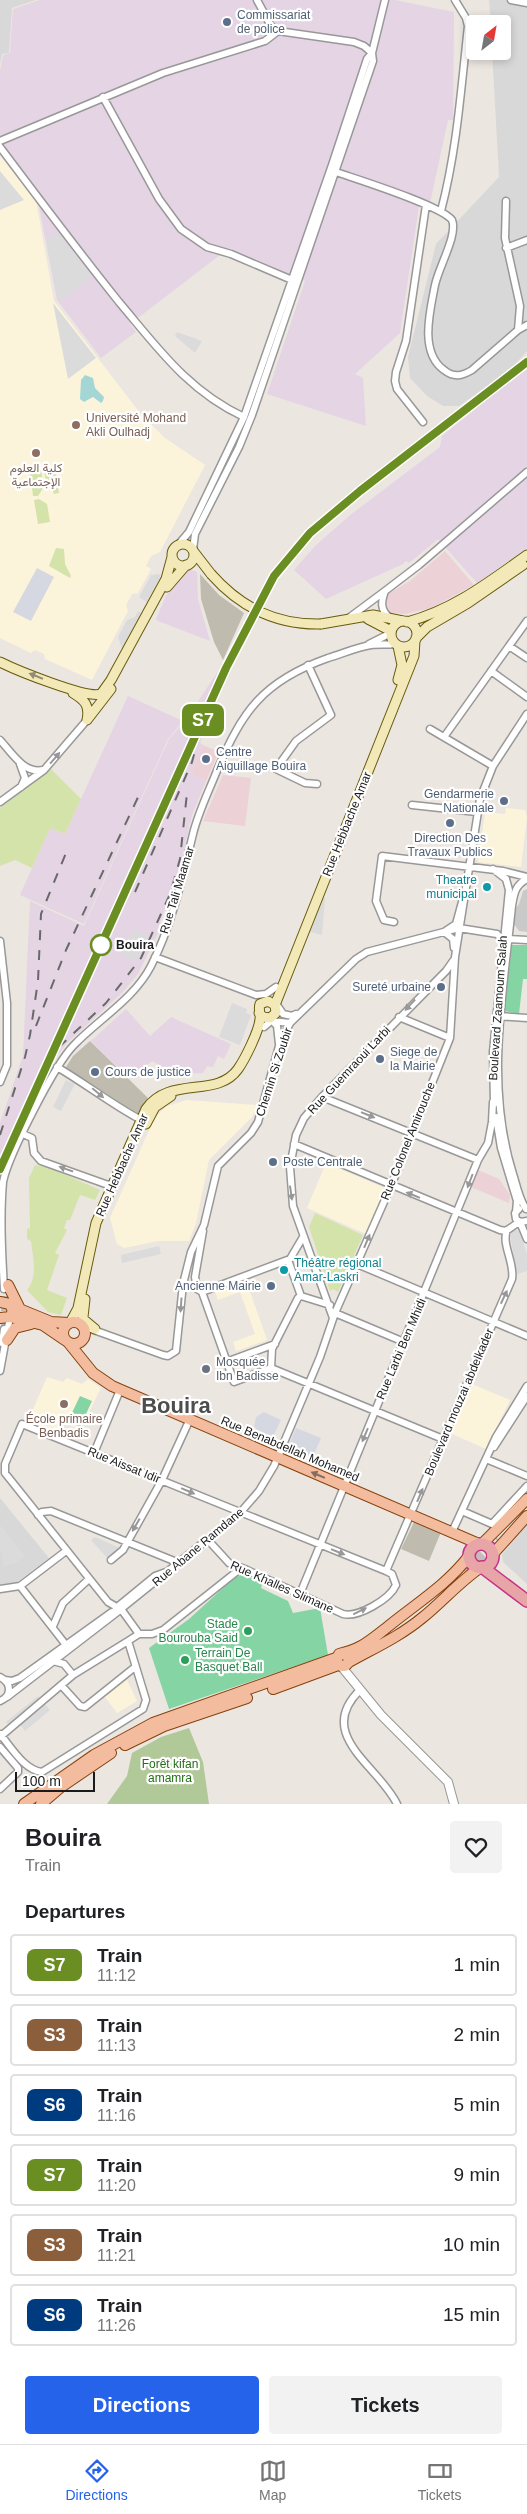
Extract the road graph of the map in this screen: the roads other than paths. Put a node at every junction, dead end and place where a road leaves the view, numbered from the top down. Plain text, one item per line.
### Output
1 (257, 0) edge
2 (385, 0) edge
3 (455, 0) edge
4 (511, 0) edge
5 (524, 2) edge
6 (278, 31) junction
7 (372, 54) junction
8 (103, 97) junction
9 (0, 141) edge
10 (0, 147) edge
11 (336, 172) junction
12 (506, 200) dead end
13 (426, 205) junction
14 (441, 211) junction
15 (527, 240) edge
16 (506, 248) junction
17 (292, 280) junction
18 (527, 325) edge
19 (518, 330) junction
20 (244, 417) junction
21 (423, 422) dead end
22 (527, 472) edge
23 (178, 545) junction
24 (194, 551) junction
25 (527, 555) edge
26 (172, 557) junction
27 (527, 562) edge
28 (187, 565) junction
29 (211, 574) junction
30 (385, 591) junction
31 (361, 617) junction
32 (348, 618) junction
33 (390, 619) junction
34 (437, 620) junction
35 (405, 621) junction
36 (527, 621) edge
37 (391, 632) junction
38 (416, 640) junction
39 (368, 645) junction
40 (397, 645) junction
41 (509, 646) junction
42 (414, 656) junction
43 (526, 656) edge
44 (2, 663) edge
45 (308, 665) junction
46 (491, 672) junction
47 (58, 685) junction
48 (527, 697) edge
49 (527, 715) edge
50 (88, 720) junction
51 (430, 729) dead end
52 (444, 737) junction
53 (0, 740) edge
54 (18, 760) junction
55 (493, 766) junction
56 (44, 770) junction
57 (317, 784) dead end
58 (19, 790) junction
59 (0, 802) edge
60 (412, 805) dead end
61 (477, 812) junction
62 (470, 867) junction
63 (493, 870) junction
64 (515, 874) junction
65 (527, 878) edge
66 (508, 881) junction
67 (519, 884) junction
68 (464, 897) junction
69 (462, 914) junction
70 (394, 922) dead end
71 (457, 927) junction
72 (467, 930) junction
73 (444, 932) junction
74 (453, 939) junction
75 (506, 939) junction
76 (527, 940) edge
77 (0, 941) edge
78 (455, 956) junction
79 (155, 957) junction
80 (276, 987) junction
81 (3, 992) edge
82 (256, 995) junction
83 (0, 999) edge
84 (7, 1003) junction
85 (261, 1007) junction
86 (278, 1008) junction
87 (299, 1013) junction
88 (499, 1016) junction
89 (399, 1017) junction
90 (527, 1018) edge
91 (269, 1021) junction
92 (287, 1025) junction
93 (450, 1038) junction
94 (280, 1046) junction
95 (57, 1067) junction
96 (0, 1082) edge
97 (322, 1097) junction
98 (493, 1102) junction
99 (141, 1120) junction
100 (412, 1133) junction
101 (24, 1134) junction
102 (294, 1144) junction
103 (483, 1151) junction
104 (503, 1154) junction
105 (478, 1160) junction
106 (111, 1186) junction
107 (391, 1186) junction
108 (527, 1209) edge
109 (458, 1212) junction
110 (519, 1218) edge
111 (1, 1222) edge
112 (204, 1225) junction
113 (507, 1229) junction
114 (524, 1231) junction
115 (303, 1237) junction
116 (527, 1239) edge
117 (288, 1260) junction
118 (357, 1264) junction
119 (6, 1287) junction
120 (203, 1292) junction
121 (425, 1292) junction
122 (301, 1296) junction
123 (0, 1302) edge
124 (340, 1302) junction
125 (328, 1304) junction
126 (12, 1306) junction
127 (334, 1315) junction
128 (31, 1319) junction
129 (493, 1321) junction
130 (5, 1322) edge
131 (70, 1323) junction
132 (83, 1324) junction
133 (94, 1329) joint
134 (527, 1336) edge
135 (83, 1339) junction
136 (8, 1340) junction
137 (67, 1341) junction
138 (404, 1342) junction
139 (275, 1344) junction
140 (0, 1354) edge
141 (226, 1362) junction
142 (271, 1368) junction
143 (0, 1371) edge
144 (93, 1372) junction
145 (308, 1384) junction
146 (527, 1386) edge
147 (120, 1390) junction
148 (527, 1396) edge
149 (375, 1411) junction
150 (190, 1419) junction
151 (443, 1439) junction
152 (94, 1453) junction
153 (487, 1456) junction
154 (278, 1458) junction
155 (527, 1476) edge
156 (162, 1480) junction
157 (344, 1486) junction
158 (527, 1486) edge
159 (527, 1499) edge
160 (527, 1508) edge
161 (462, 1511) junction
162 (240, 1513) junction
163 (38, 1515) junction
164 (411, 1516) junction
165 (527, 1516) edge
166 (452, 1532) junction
167 (498, 1539) tunnel mouth
168 (208, 1540) junction
169 (126, 1542) junction
170 (481, 1544) junction
171 (320, 1545) junction
172 (66, 1551) junction
173 (469, 1555) junction
174 (492, 1556) junction
175 (111, 1560) dead end
176 (180, 1563) junction
177 (481, 1567) junction
178 (240, 1569) junction
179 (386, 1571) junction
180 (465, 1572) tunnel mouth
181 (89, 1579) junction
182 (20, 1586) junction
183 (0, 1589) edge
184 (300, 1594) junction
185 (527, 1595) edge
186 (527, 1602) edge
187 (115, 1608) junction
188 (53, 1626) junction
189 (139, 1634) junction
190 (380, 1639) junction
191 (128, 1641) junction
192 (66, 1645) junction
193 (64, 1653) junction
194 (53, 1661) junction
195 (343, 1661) junction
196 (64, 1664) junction
197 (135, 1667) junction
198 (73, 1675) junction
199 (2, 1678) edge
200 (61, 1685) junction
201 (360, 1690) junction
202 (3, 1700) edge
203 (0, 1736) edge
204 (0, 1747) edge
205 (0, 1789) edge
206 (24, 1804) edge
207 (41, 1804) edge
208 (397, 1804) edge
209 (454, 1804) edge

1 - 6 street
2 - 7 street
3 - 14 street
4 - 5 street
6 - 7 street
6 - 8 street
7 - 11 street
7 - 17 street
8 - 9 street
8 - 17 street
10 - 20 street
11 - 13 street
11 - 24 street
12 - 16 street
13 - 14 street
13 - 21 street
14 - 19 street
15 - 16 street
16 - 19 street
17 - 20 street
18 - 19 street
20 - 23 street
22 - 30 street
23 - 24 main road
23 - 26 main road
24 - 28 main road
24 - 29 main road
25 - 35 main road
26 - 28 main road
26 - 47 main road
27 - 34 main road
28 - 29 main road
28 - 50 main road
29 - 32 main road, bridge
30 - 32 street
30 - 33 street
31 - 32 main road
31 - 33 main road
31 - 37 main road
33 - 35 main road
34 - 38 main road
34 - 42 main road
35 - 37 main road
35 - 38 main road
36 - 41 street
37 - 39 street
37 - 40 main road
38 - 40 main road
38 - 42 main road, Rue Hebbache Amar
39 - 40 street
39 - 45 street, Rue Tali Maamar
40 - 80 main road, Rue Hebbache Amar
41 - 43 street
41 - 46 street
42 - 86 main road, Rue Hebbache Amar
47 -> 44 main road
45 - 57 street
45 - 79 street, Rue Tali Maamar
46 - 48 street
46 - 52 street
47 - 50 main road
49 - 55 street
56 -> 50 street
51 - 52 street
52 - 55 street
53 - 54 street
54 - 56 street
54 - 58 street
55 - 61 street
56 - 58 street
58 - 59 street
60 - 61 street
61 - 62 street
62 - 63 street
62 - 68 street
62 - 70 street
63 - 64 street
63 - 66 street
64 - 65 street
64 - 66 street
64 - 67 street
65 - 67 street
66 - 67 street
66 - 75 street, Boulevard Zaamoum Salah
67 - 75 street, Boulevard Zaamoum Salah
68 - 69 street
68 - 71 street
69 - 71 street
69 - 72 street
71 - 72 street
71 - 73 street, Chemin Si Zoubir
71 - 74 street
71 - 78 street
72 - 75 street
73 - 74 street
73 - 87 street, Chemin Si Zoubir
74 - 78 street
75 - 76 street
75 - 88 street, Boulevard Zaamoum Salah
77 - 81 street
78 -> 89 street, Rue Guemraoui Larbi
78 - 93 street, Rue Colonel Amirouche
79 - 82 street
79 - 95 street, Rue Tali Maamar
80 - 82 street
80 - 85 main road, Rue Hebbache Amar
81 - 84 street
82 - 85 street
83 - 84 street
84 - 96 street
85 - 86 main road
85 - 91 main road
85 - 99 main road, Rue Hebbache Amar
86 - 87 street
86 - 91 main road, Rue Hebbache Amar
86 - 92 street
87 - 92 street, Chemin Si Zoubir
88 - 90 street
88 - 98 street, Boulevard Zaamoum Salah
88 - 108 street, Boulevard Zaamoum Salah
89 - 93 street
89 - 97 street, Rue Guemraoui Larbi
91 - 92 street
91 - 94 street
91 - 132 main road, Rue Hebbache Amar
92 - 94 street, Chemin Si Zoubir
93 - 100 street, Rue Colonel Amirouche
94 - 112 street, Chemin Si Zoubir
95 -> 99 street
95 - 101 street, Rue Tali Maamar
97 -> 100 street
97 - 102 street, Rue Guemraoui Larbi
98 - 103 street, Rue Larbi Ben Mhidi
98 - 104 street, Boulevard Zaamoum Salah
99 - 106 main road, Rue Hebbache Amar
100 - 105 street
100 - 107 street, Rue Colonel Amirouche
106 -> 101 street
101 - 111 street, Rue Tali Maamar
102 - 107 street
102 -> 115 street, Rue Guemraoui Larbi
103 - 104 street
103 - 105 street, Rue Larbi Ben Mhidi
104 - 110 street, Boulevard Zaamoum Salah
105 -> 109 street, Rue Larbi Ben Mhidi
106 - 131 main road, Rue Hebbache Amar
109 -> 107 street
118 -> 107 street, Rue Colonel Amirouche
108 - 110 street
109 - 113 street
109 - 121 street, Rue Larbi Ben Mhidi
110 - 113 street, Boulevard mouzai abdelkader
110 - 114 street, Boulevard Zaamoum Salah
111 - 119 street, Rue Tali Maamar
112 - 120 street
112 -> 133 street, Chemin Si Zoubir
113 - 114 street
129 -> 113 street, Boulevard mouzai abdelkader
114 - 116 street, Boulevard Zaamoum Salah
115 - 117 street
115 - 125 street, Rue Guemraoui Larbi
117 - 120 street
117 - 122 street
118 - 121 street
118 - 124 street, Rue Colonel Amirouche
119 - 126 street, Rue Tali Maamar
119 - 128 main road
120 - 141 street
121 - 129 street
121 - 138 street, Rue Larbi Ben Mhidi
122 - 125 street
122 - 139 street
123 - 126 main road
124 - 125 street
124 - 127 street, Rue Colonel Amirouche
125 - 127 street, Rue Guemraoui Larbi
126 - 128 main road
126 - 130 main road
127 - 138 street
127 - 145 street, Rue Abane Ramdane
128 - 130 main road
128 - 131 main road
128 - 136 main road
128 - 137 main road, Rue Benabdellah Mohamed
129 - 134 street
129 - 151 street, Boulevard mouzai abdelkader
130 - 136 street
130 - 140 street
131 - 132 main road
131 - 137 main road
132 - 133 main road
132 - 135 main road
135 - 137 main road
135 - 144 main road, Rue Benabdellah Mohamed
136 - 143 street
137 - 144 main road, Rue Benabdellah Mohamed
138 - 149 street, Rue Larbi Ben Mhidi
139 - 141 street
139 - 142 street
141 - 142 street
142 - 145 street
144 - 147 main road, Rue Benabdellah Mohamed
145 - 149 street
145 - 154 street, Rue Abane Ramdane
146 - 153 street
147 - 150 main road, Rue Benabdellah Mohamed
147 - 152 street
148 - 153 street
149 - 151 street
149 -> 157 street, Rue Larbi Ben Mhidi
150 - 154 main road, Rue Benabdellah Mohamed
150 - 156 street
164 -> 151 street, Boulevard mouzai abdelkader
152 - 156 street, Rue Aissat Idir
152 - 163 street, Rue Aissat Idir
153 - 155 street
153 - 161 street
157 -> 154 main road, Rue Benabdellah Mohamed
154 - 162 street, Rue Abane Ramdane
156 -> 162 street, Rue Aissat Idir
156 -> 169 street
157 - 164 main road, Rue Benabdellah Mohamed
157 - 171 street, Rue Larbi Ben Mhidi
158 - 161 street
159 - 170 main road
160 - 167 main road
161 - 166 street
162 - 168 street, Rue Abane Ramdane
162 - 171 street, Rue Aissat Idir
163 - 169 street
163 - 172 street, Rue Aissat Idir
164 - 166 main road, Rue Benabdellah Mohamed
164 - 179 street, Boulevard mouzai abdelkader
165 - 174 main road
166 - 170 main road, Rue Benabdellah Mohamed
166 - 173 main road
168 - 176 street, Rue Abane Ramdane
168 - 178 street, Rue Khalles Slimane
169 - 175 street
169 - 176 street
170 - 173 highway
170 - 174 highway
171 -> 179 street, Rue Aissat Idir
171 - 184 street, Rue Larbi Ben Mhidi
172 - 181 street, Rue Aissat Idir
172 - 182 street
173 - 177 highway
173 - 190 main road
174 - 177 highway
174 - 185 highway
176 - 187 street, Rue Abane Ramdane
177 - 186 highway
177 - 190 main road
178 - 184 street, Rue Khalles Slimane
178 - 189 street
184 -> 179 street, Rue Khalles Slimane
180 - 190 main road
181 - 187 street, Rue Aissat Idir
181 - 188 street
182 - 183 street
182 - 188 street
187 - 189 street, Rue Aissat Idir
187 - 192 street, Rue Abane Ramdane
187 - 193 street
188 - 192 street
189 - 191 street
190 - 195 main road
191 - 197 street
191 - 198 street
192 - 199 street, Rue Abane Ramdane
193 - 194 street
193 - 196 street
194 - 196 street
194 - 202 street
195 - 201 street
195 - 206 main road
195 - 207 main road
196 - 198 street
197 - 200 street
197 - 203 street
198 - 200 street
199 - 202 street
200 - 203 street
201 - 208 street
201 - 209 street
204 - 205 street

